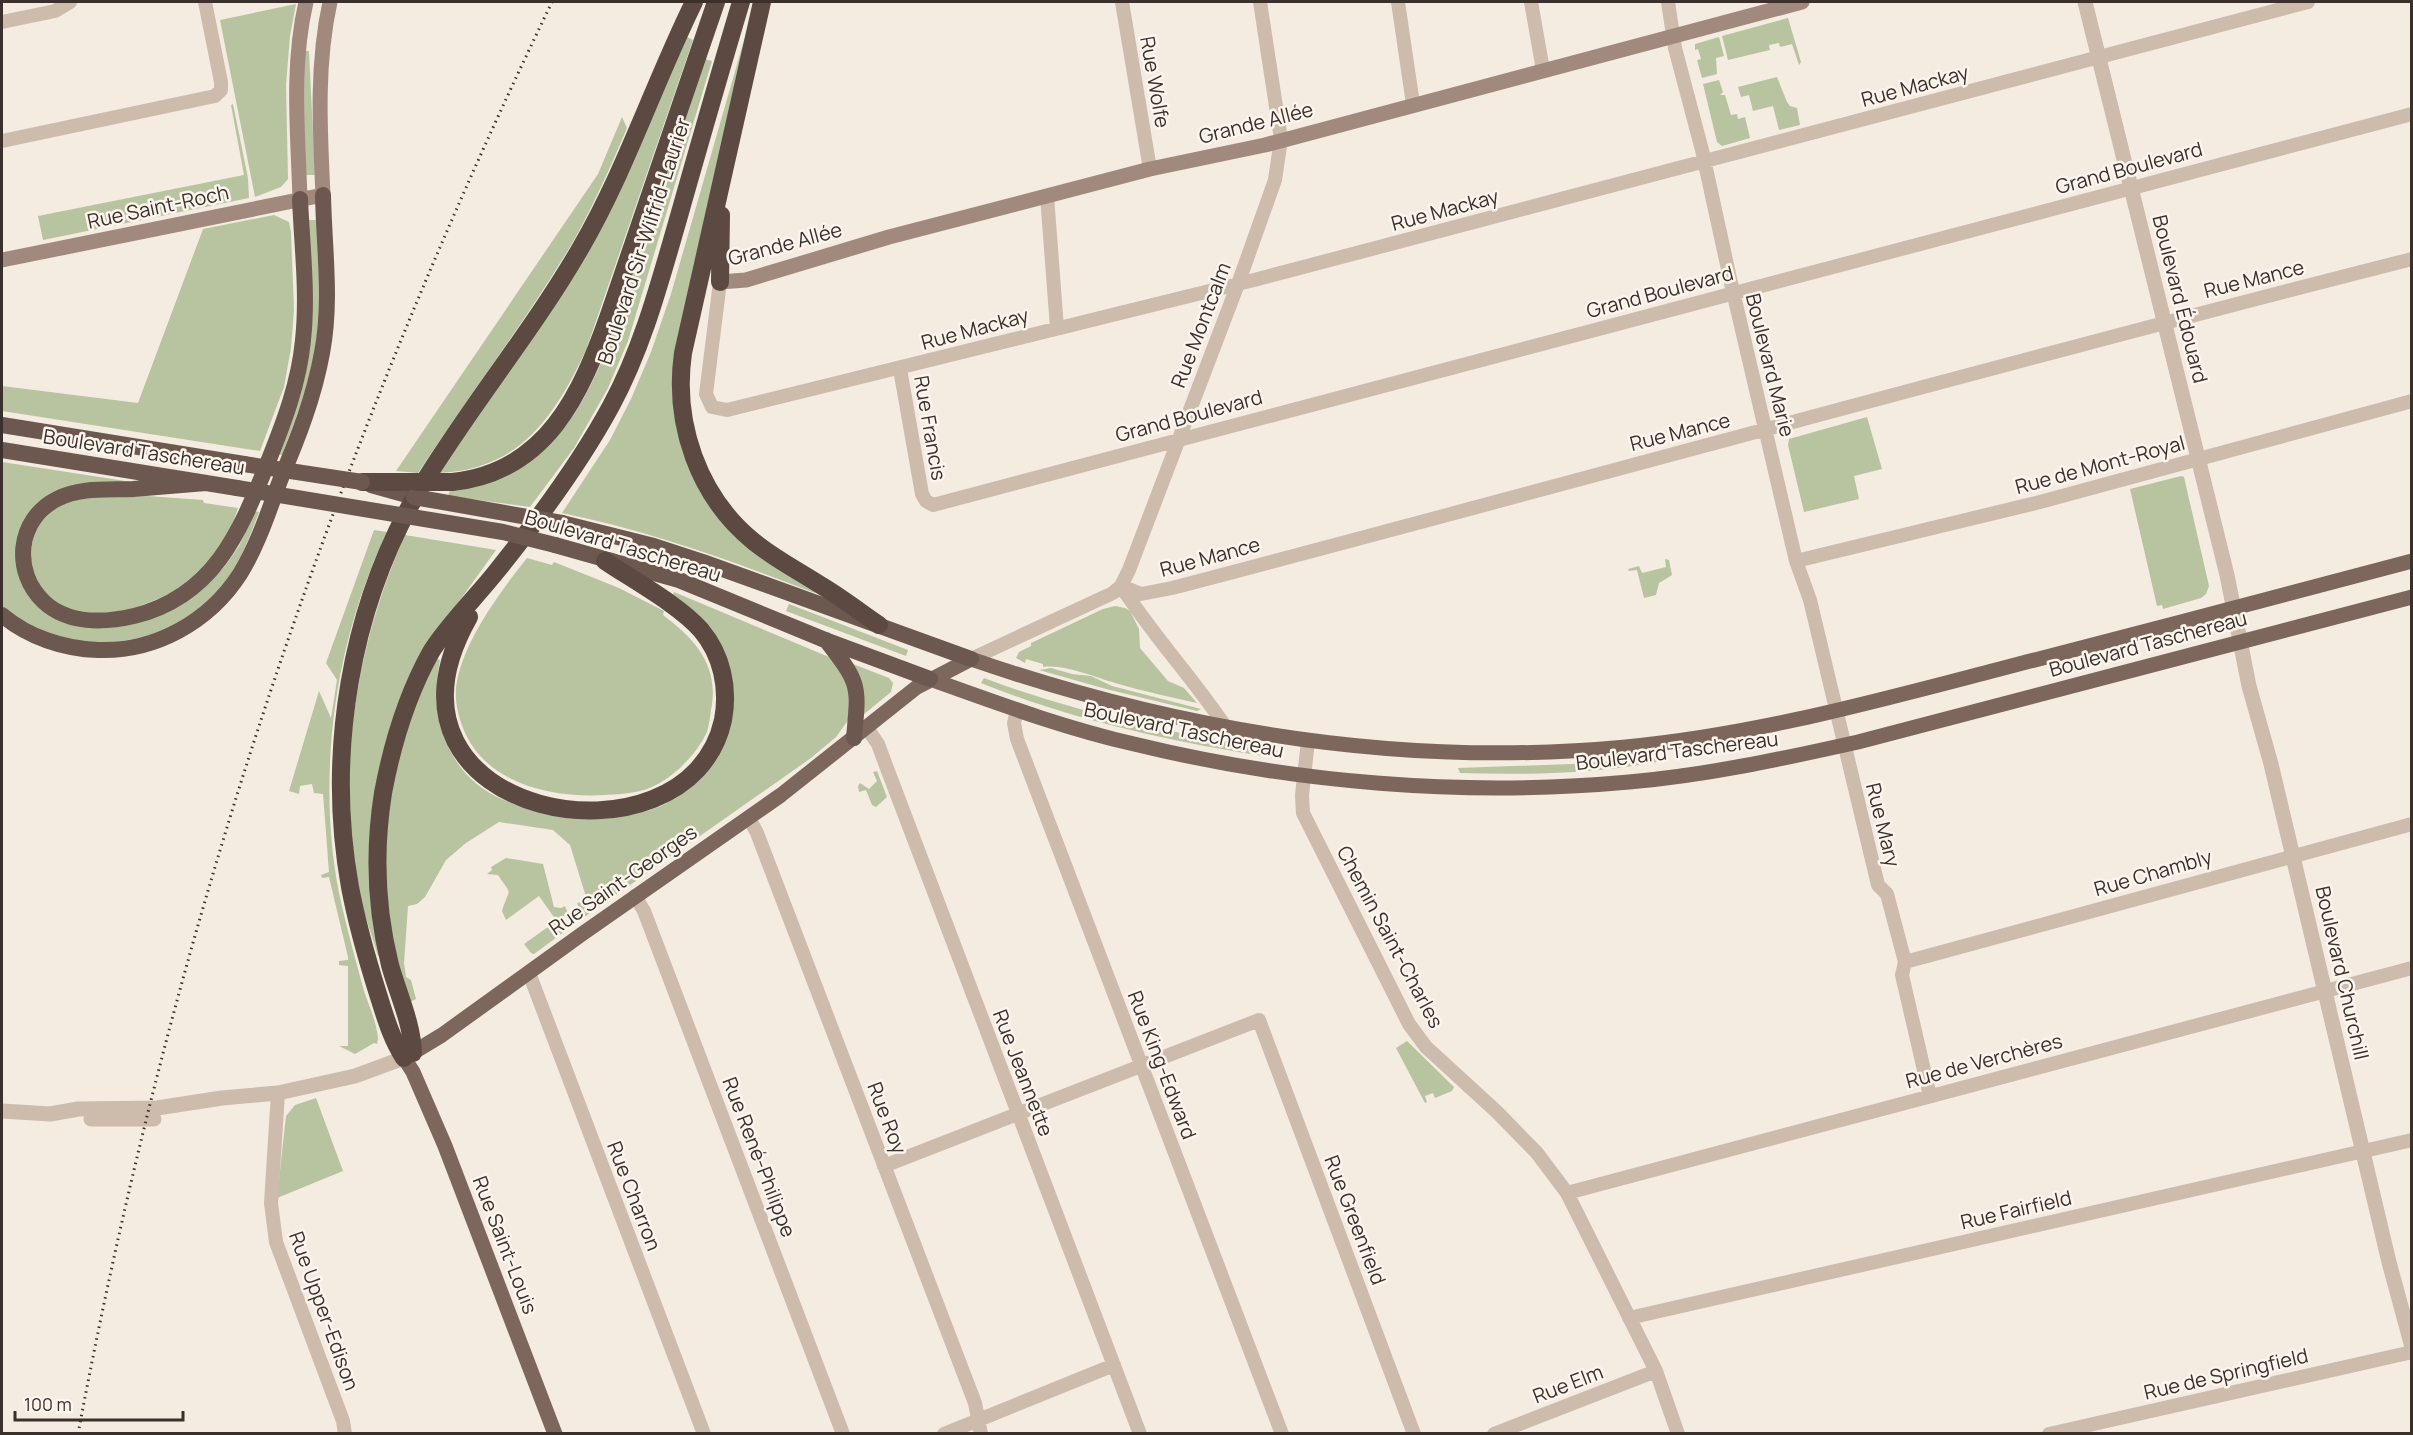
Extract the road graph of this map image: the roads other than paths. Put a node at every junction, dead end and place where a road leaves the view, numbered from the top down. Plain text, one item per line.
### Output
1 (70, 2) edge
2 (205, 2) edge
3 (306, 2) edge
4 (330, 2) edge
5 (694, 2) edge
6 (716, 2) edge
7 (741, 2) edge
8 (762, 2) edge
9 (1122, 2) edge
10 (1260, 2) edge
11 (1398, 2) edge
12 (1531, 2) edge
13 (1668, 2) edge
14 (1802, 2) edge
15 (2085, 2) edge
16 (2308, 2) edge
17 (2, 22) edge
18 (1674, 36) junction
19 (2099, 58) junction
20 (1543, 70) junction
21 (1413, 104) junction
22 (2412, 114) edge
23 (1281, 139) junction
24 (2, 141) edge
25 (1704, 162) junction
26 (1150, 169) junction
27 (2131, 188) junction
28 (323, 195) junction
29 (1047, 196) junction
30 (300, 199) junction
31 (717, 204) junction
32 (2412, 259) edge
33 (2, 260) edge
34 (720, 282) junction
35 (1238, 284) junction
36 (1733, 293) junction
37 (2163, 322) junction
38 (1057, 328) junction
39 (900, 369) junction
40 (2412, 401) edge
41 (2, 425) edge
42 (1766, 430) junction
43 (1179, 439) junction
44 (2, 450) edge
45 (2197, 459) junction
46 (362, 482) junction
47 (206, 483) junction
48 (922, 494) joint
49 (605, 561) junction
50 (1796, 561) junction
51 (2412, 561) edge
52 (499, 569) junction
53 (1121, 586) junction
54 (2412, 597) edge
55 (2234, 607) junction
56 (2, 615) edge
57 (879, 625) junction
58 (825, 640) junction
59 (2239, 642) junction
60 (970, 659) junction
61 (930, 679) junction
62 (1017, 710) junction
63 (1836, 712) junction
64 (1227, 729) junction
65 (860, 733) junction
66 (1308, 741) junction
67 (1844, 746) junction
68 (1304, 775) junction
69 (749, 818) junction
70 (2412, 824) edge
71 (2292, 855) junction
72 (635, 896) junction
73 (1905, 962) junction
74 (2412, 968) edge
75 (529, 973) junction
76 (2324, 991) junction
77 (410, 1061) junction
78 (1142, 1067) junction
79 (278, 1093) junction
80 (1930, 1096) junction
81 (2, 1111) edge
82 (1018, 1113) junction
83 (2412, 1140) edge
84 (2362, 1151) junction
85 (884, 1166) junction
86 (1567, 1192) junction
87 (1629, 1318) junction
88 (2412, 1350) edge
89 (1114, 1365) junction
90 (1656, 1371) junction
91 (980, 1427) edge
92 (345, 1434) edge
93 (555, 1434) edge
94 (704, 1434) edge
95 (843, 1434) edge
96 (944, 1434) edge
97 (1140, 1434) edge
98 (1282, 1434) edge
99 (1414, 1434) edge
100 (1494, 1434) edge
101 (1678, 1434) edge
102 (2049, 1434) edge

1 - 17 street
2 - 24 street
3 - 30 main road
4 - 28 main road
5 - 77 highway
6 - 46 highway, bridge
7 - 52 highway, Boulevard Sir-Wilfrid-Laurier
8 - 31 highway
9 - 26 street, Rue Wolfe
10 - 23 street, Rue Montcalm
11 - 21 street
12 - 20 street
13 - 18 street, Boulevard Marie
14 - 18 main road, Grande Allée
15 - 19 street, Boulevard Édouard
16 - 19 street, Rue Mackay
18 - 20 main road, Grande Allée
18 - 25 street, Boulevard Marie
19 - 25 street, Rue Mackay
19 - 27 street, Boulevard Édouard
20 - 21 main road, Grande Allée
21 - 23 main road, Grande Allée
22 - 27 street, Grand Boulevard
23 - 26 main road, Grande Allée
23 - 35 street, Rue Montcalm
25 - 35 street, Rue Mackay
25 - 36 street, Boulevard Marie
26 - 29 main road, Grande Allée
27 - 36 street, Grand Boulevard
27 - 37 street, Boulevard Édouard
28 - 30 main road, Rue Saint-Roch
28 - 56 highway
29 - 34 main road, Grande Allée
29 - 38 street
30 - 33 main road, Rue Saint-Roch
30 - 47 highway
31 - 34 highway
31 - 57 highway
32 - 37 street, Rue Mance
34 - 39 street, Rue Mackay
35 - 38 street, Rue Mackay
35 - 43 street, Rue Montcalm
36 - 42 street, Boulevard Marie
36 - 43 street, Grand Boulevard
37 - 42 street, Rue Mance
37 - 45 street, Boulevard Édouard
38 - 39 street, Rue Mackay
39 - 48 street, Rue Francis
40 - 45 street, Rue de Mont-Royal
41 - 46 highway, Boulevard Taschereau, bridge
42 - 50 street, Boulevard Marie
42 - 53 street, Rue Mance
43 - 48 street, Grand Boulevard
43 - 53 street, Rue Montcalm
44 - 47 highway, Boulevard Taschereau
45 - 50 street, Rue de Mont-Royal
45 - 55 street, Boulevard Édouard
46 - 57 highway, Boulevard Taschereau, bridge
47 - 49 highway, Boulevard Taschereau, bridge
49 - 52 highway
49 - 58 highway, Boulevard Taschereau
50 - 63 street, Rue Mary
51 - 55 main road, Boulevard Taschereau
52 - 77 highway
53 - 60 street
53 - 64 street
54 - 59 main road, Boulevard Taschereau
55 - 59 street, Boulevard Churchill
55 - 63 main road, Boulevard Taschereau
57 - 60 highway, Boulevard Taschereau
58 - 61 highway, Boulevard Taschereau
58 - 65 highway
59 - 67 main road, Boulevard Taschereau
59 - 71 street, Boulevard Churchill
60 - 61 main road, Rue Saint-Georges
60 - 64 main road, Boulevard Taschereau
61 - 62 main road, Boulevard Taschereau
61 - 65 main road, Rue Saint-Georges
62 - 68 main road, Boulevard Taschereau
62 - 78 street, Rue King-Edward
63 - 66 main road, Boulevard Taschereau
63 - 67 street, Rue Mary
64 - 66 main road, Boulevard Taschereau
65 - 69 main road, Rue Saint-Georges
65 - 82 street, Rue Jeannette
66 - 68 street, Chemin Saint-Charles
67 - 68 main road, Boulevard Taschereau
67 - 73 street, Rue Mary
68 - 86 street, Chemin Saint-Charles
69 - 72 main road, Rue Saint-Georges
69 - 85 street, Rue Roy
70 - 71 street, Rue Chambly
71 - 73 street, Rue Chambly
71 - 76 street, Boulevard Churchill
72 - 75 main road, Rue Saint-Georges
72 - 95 street, Rue René-Philippe
73 - 80 street, Rue Mary
74 - 76 street, Rue de Verchères
75 - 77 main road, Rue Saint-Georges
75 - 94 street, Rue Charron
76 - 80 street, Rue de Verchères
76 - 84 street, Boulevard Churchill
77 - 79 street, Rue Saint-Georges
77 - 93 main road, Rue Saint-Louis
78 - 82 street
78 - 98 street, Rue King-Edward
78 - 99 street, Rue Greenfield
79 - 81 street, Rue Saint-Georges
79 - 92 street, Rue Upper-Edison
80 - 86 street, Rue de Verchères
82 - 85 street
82 - 89 street, Rue Jeannette
83 - 84 street, Rue Fairfield
84 - 87 street, Rue Fairfield
84 - 88 street, Boulevard Churchill
85 - 91 street, Rue Roy
86 - 87 street, Chemin Saint-Charles
87 - 90 street, Chemin Saint-Charles
88 - 102 street, Rue de Springfield
89 - 91 street
89 - 97 street, Rue Jeannette
90 - 100 street, Rue Elm
90 - 101 street, Chemin Saint-Charles
91 - 96 street

